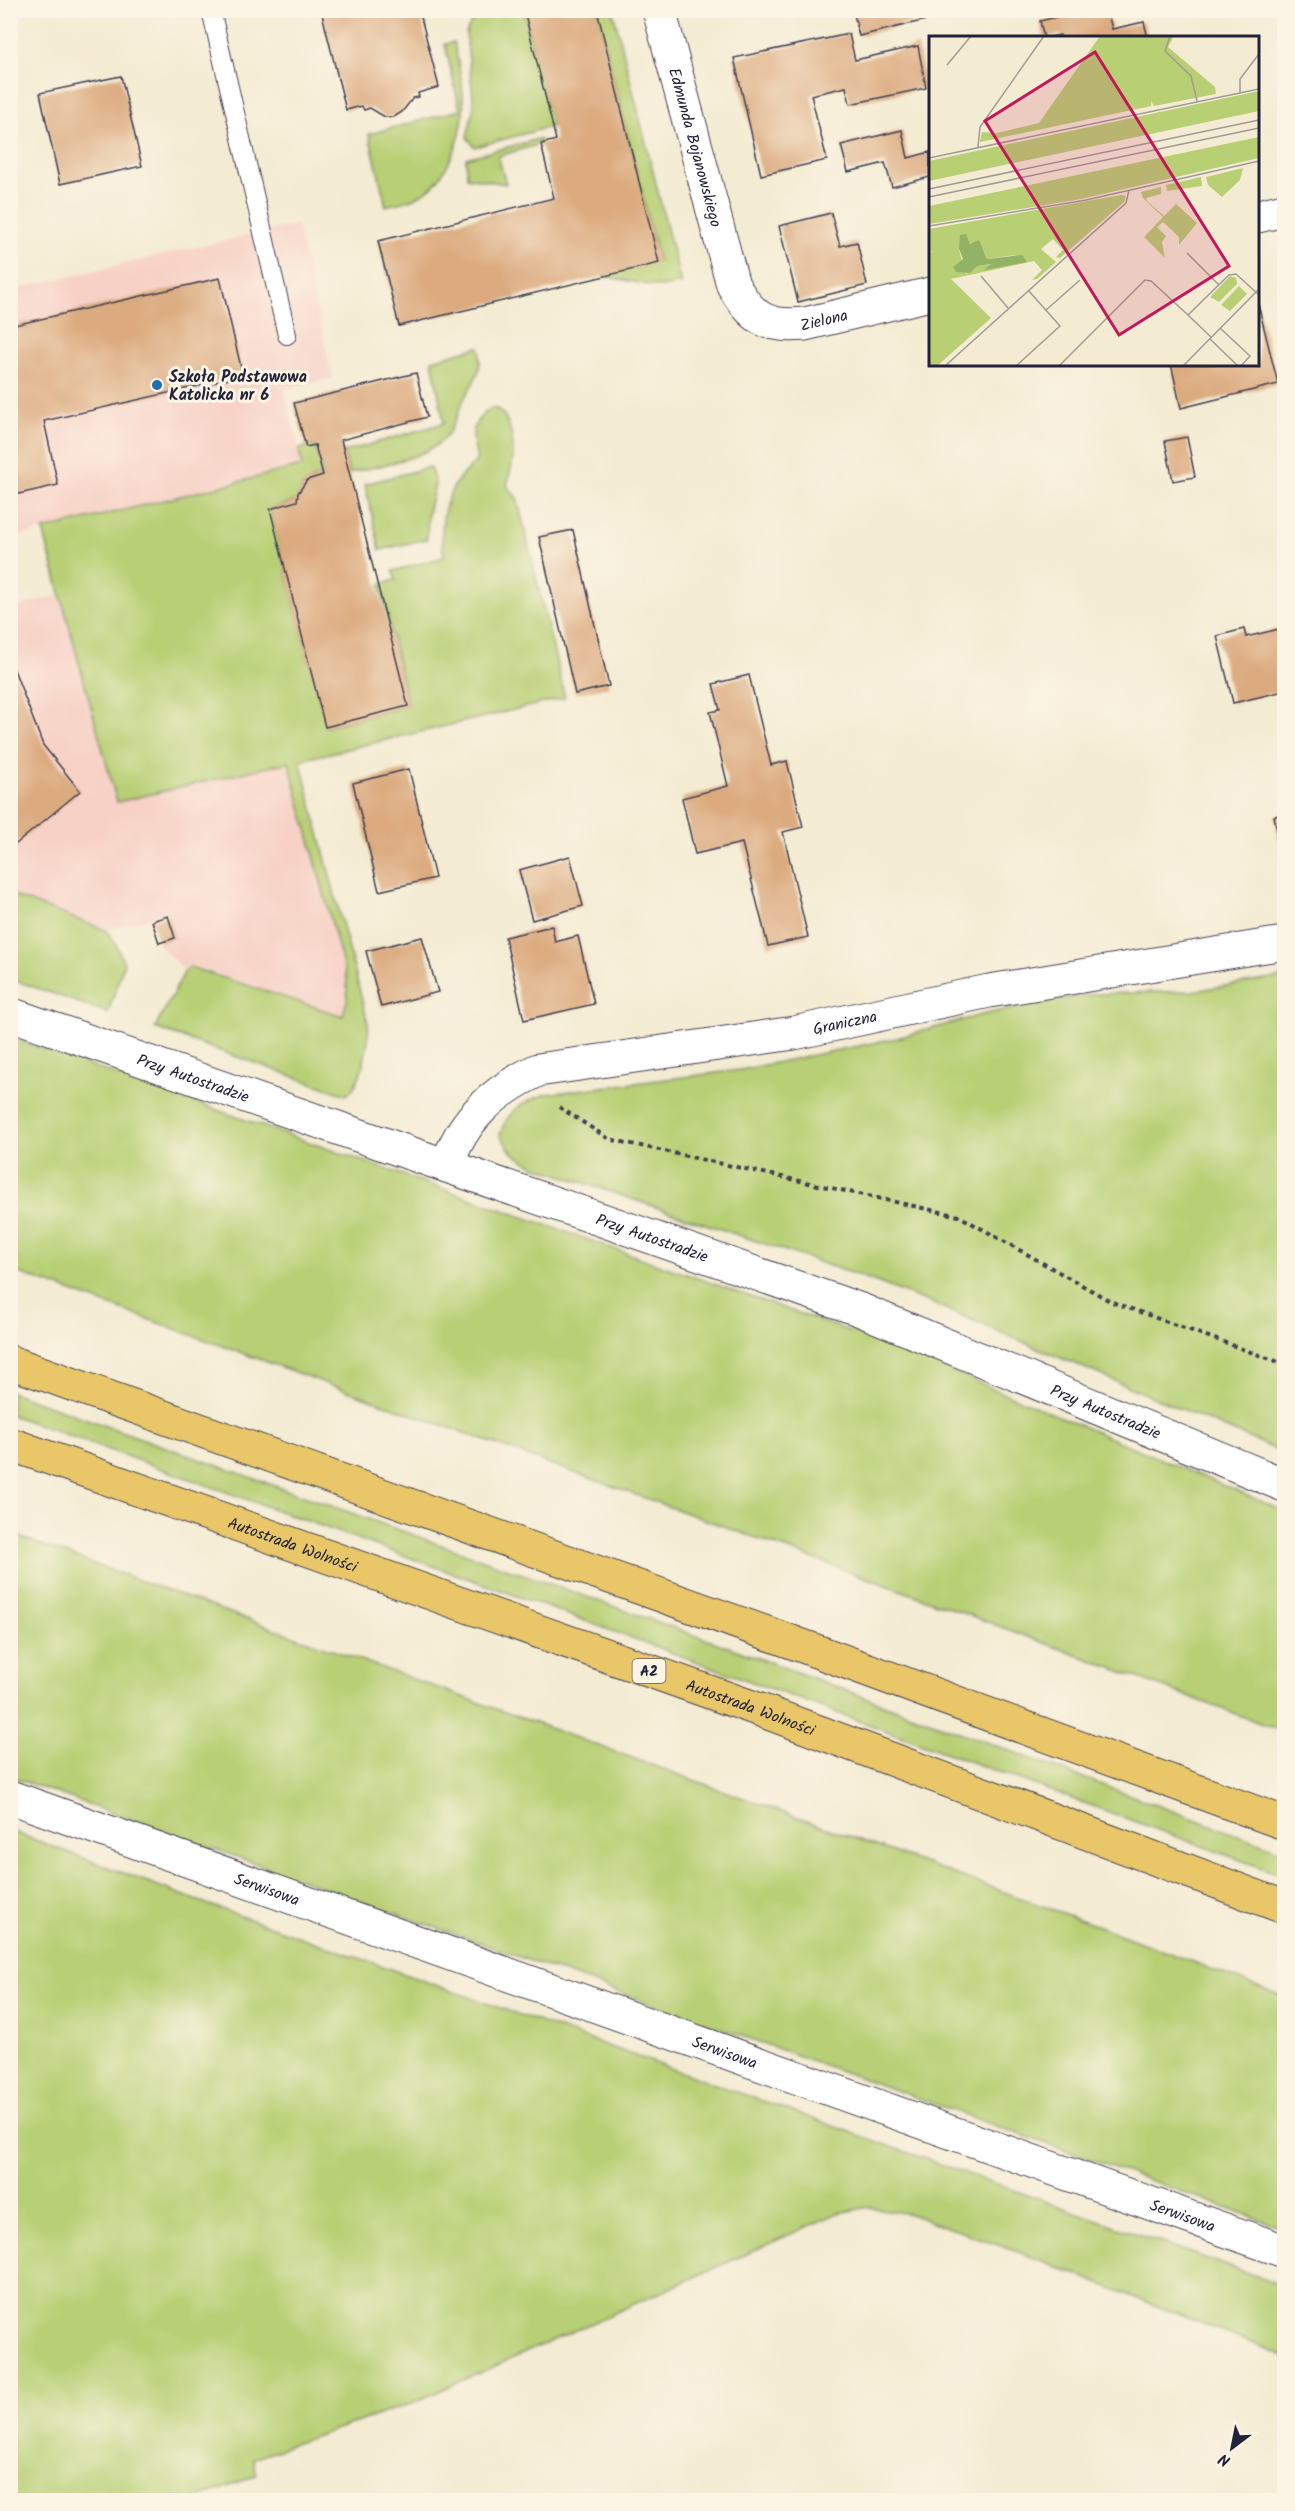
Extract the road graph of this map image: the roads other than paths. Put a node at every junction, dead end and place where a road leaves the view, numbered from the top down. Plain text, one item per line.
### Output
1 (211, 10) edge
2 (659, 10) edge
3 (1284, 210) edge
4 (1259, 216) edge
5 (733, 285) joint
6 (929, 294) edge
7 (287, 335) dead end
8 (1284, 943) edge
9 (10, 1014) edge
10 (447, 1166) junction
11 (10, 1362) edge
12 (10, 1444) edge
13 (1284, 1485) edge
14 (10, 1797) edge
15 (1284, 1823) edge
16 (1284, 1907) edge
17 (1284, 2251) edge

1 - 7 lane
2 - 5 street, Edmunda Bojanowskiego
3 - 4 street
5 - 6 street, Zielona
8 - 10 street, Graniczna
9 - 10 street, Przy Autostradzie
10 - 13 street, Przy Autostradzie
11 - 15 highway
12 - 16 highway, Autostrada Wolności / A2
14 - 17 street, Serwisowa

